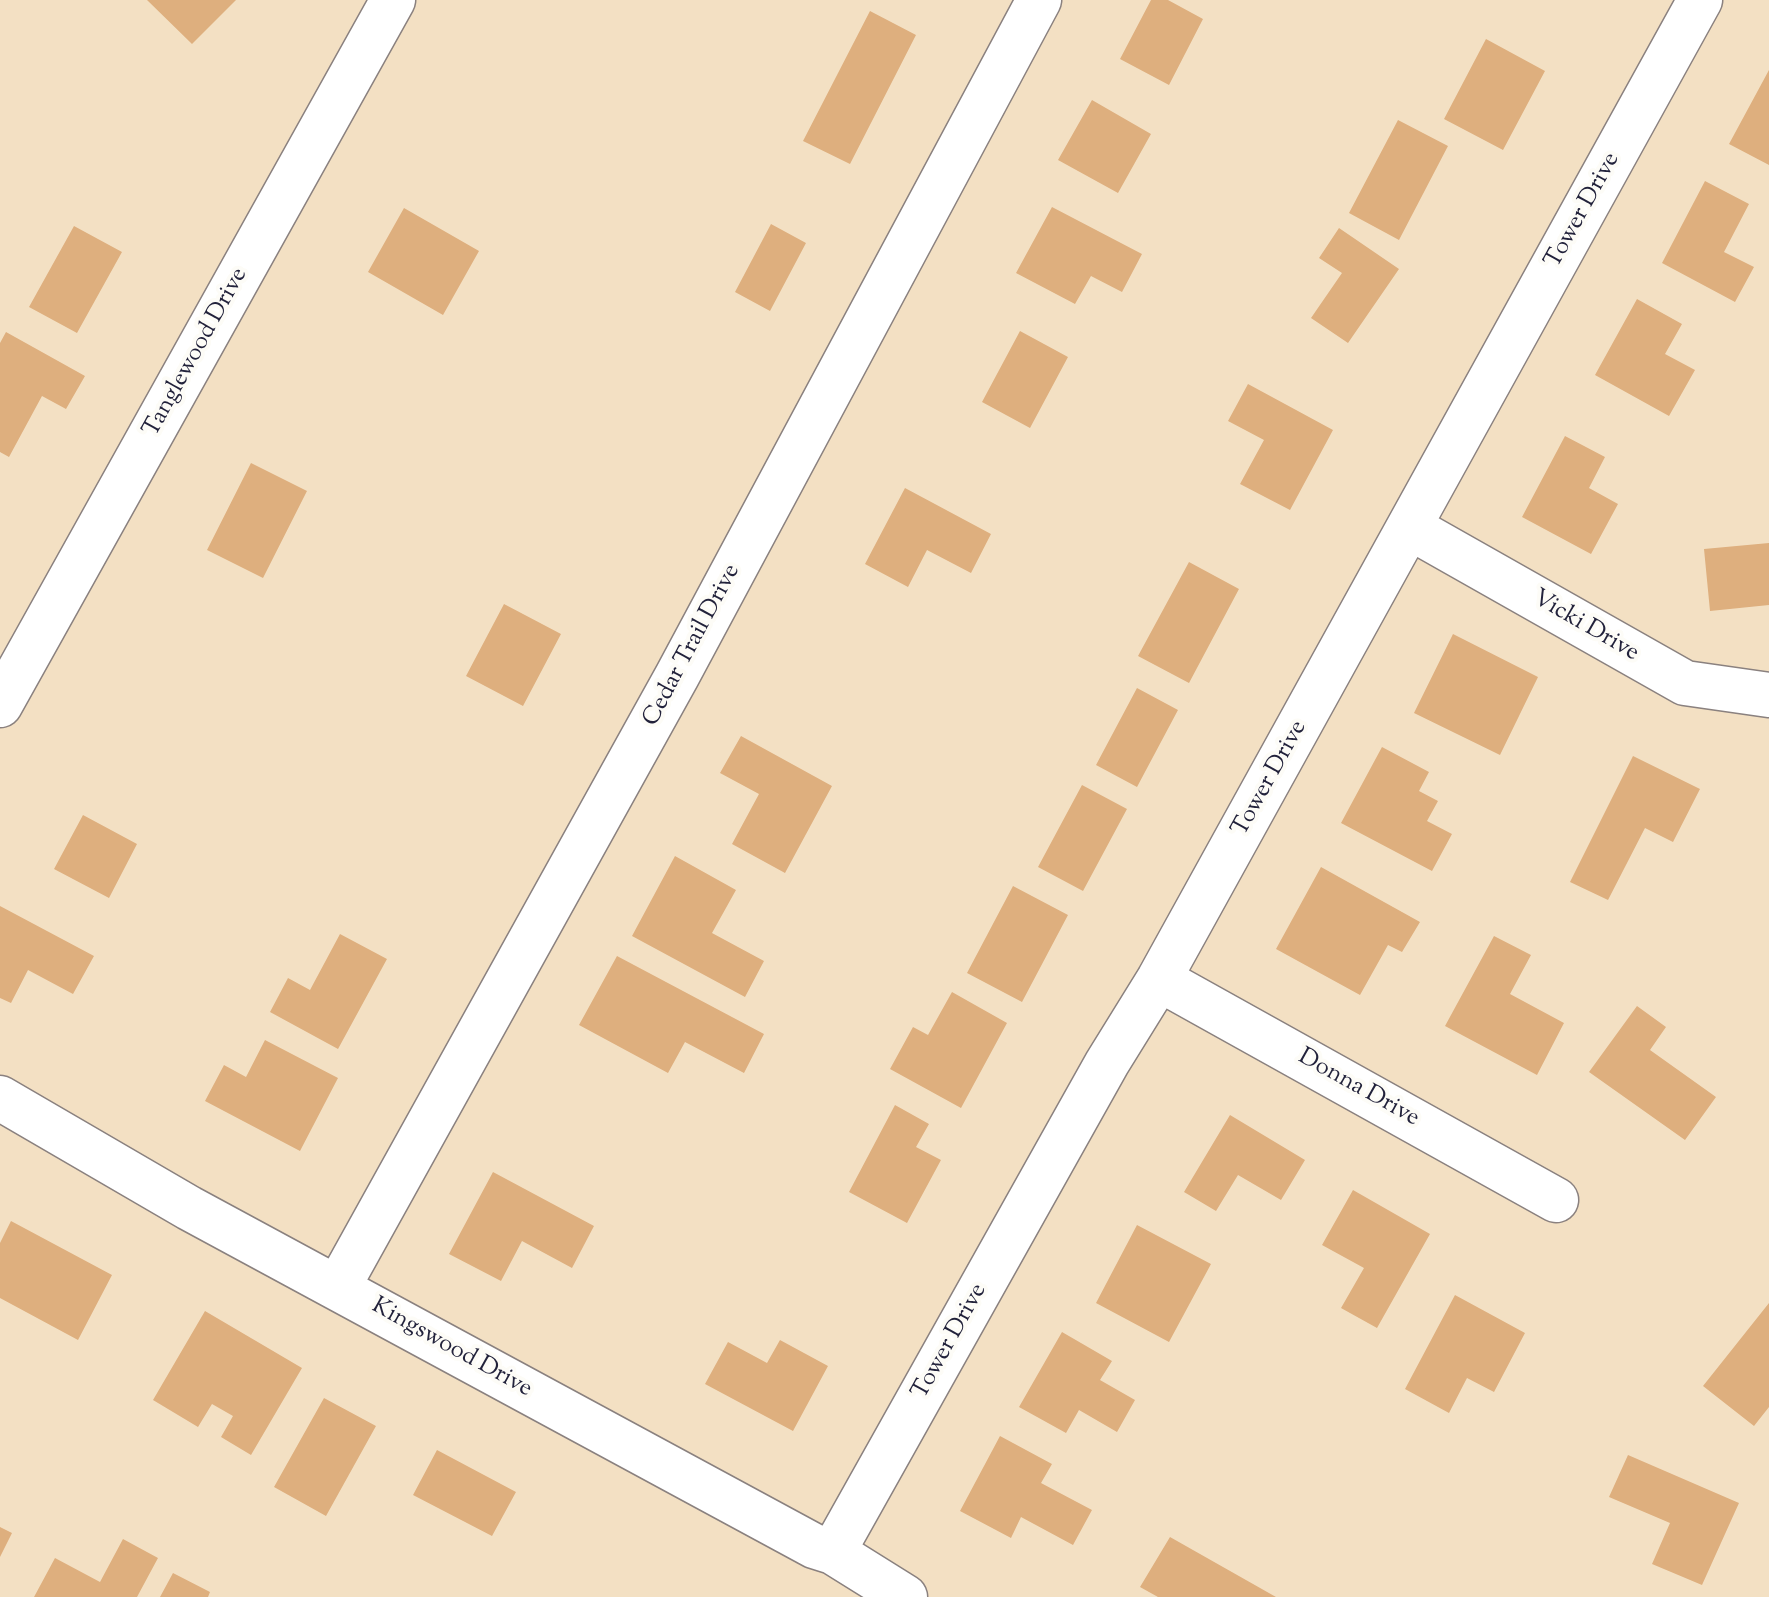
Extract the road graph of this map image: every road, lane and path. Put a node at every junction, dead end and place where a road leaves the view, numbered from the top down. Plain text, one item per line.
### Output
1 (393, 0) edge
2 (1039, 0) edge
3 (1700, 0) edge
4 (1411, 528) junction
5 (1769, 695) edge
6 (0, 705) edge
7 (1159, 979) junction
8 (0, 1098) edge
9 (1556, 1200) dead end
10 (338, 1287) junction
11 (833, 1552) junction
12 (905, 1597) edge

1 - 6 street, Tanglewood Drive
2 - 10 street, Cedar Trail Drive
3 - 4 street, Tower Drive
4 - 5 street, Vicki Drive
4 - 7 street, Tower Drive
7 - 9 street, Donna Drive
7 - 11 street, Tower Drive
8 - 10 street, Kingswood Drive
10 - 11 street, Kingswood Drive
11 - 12 street, Kingswood Drive

